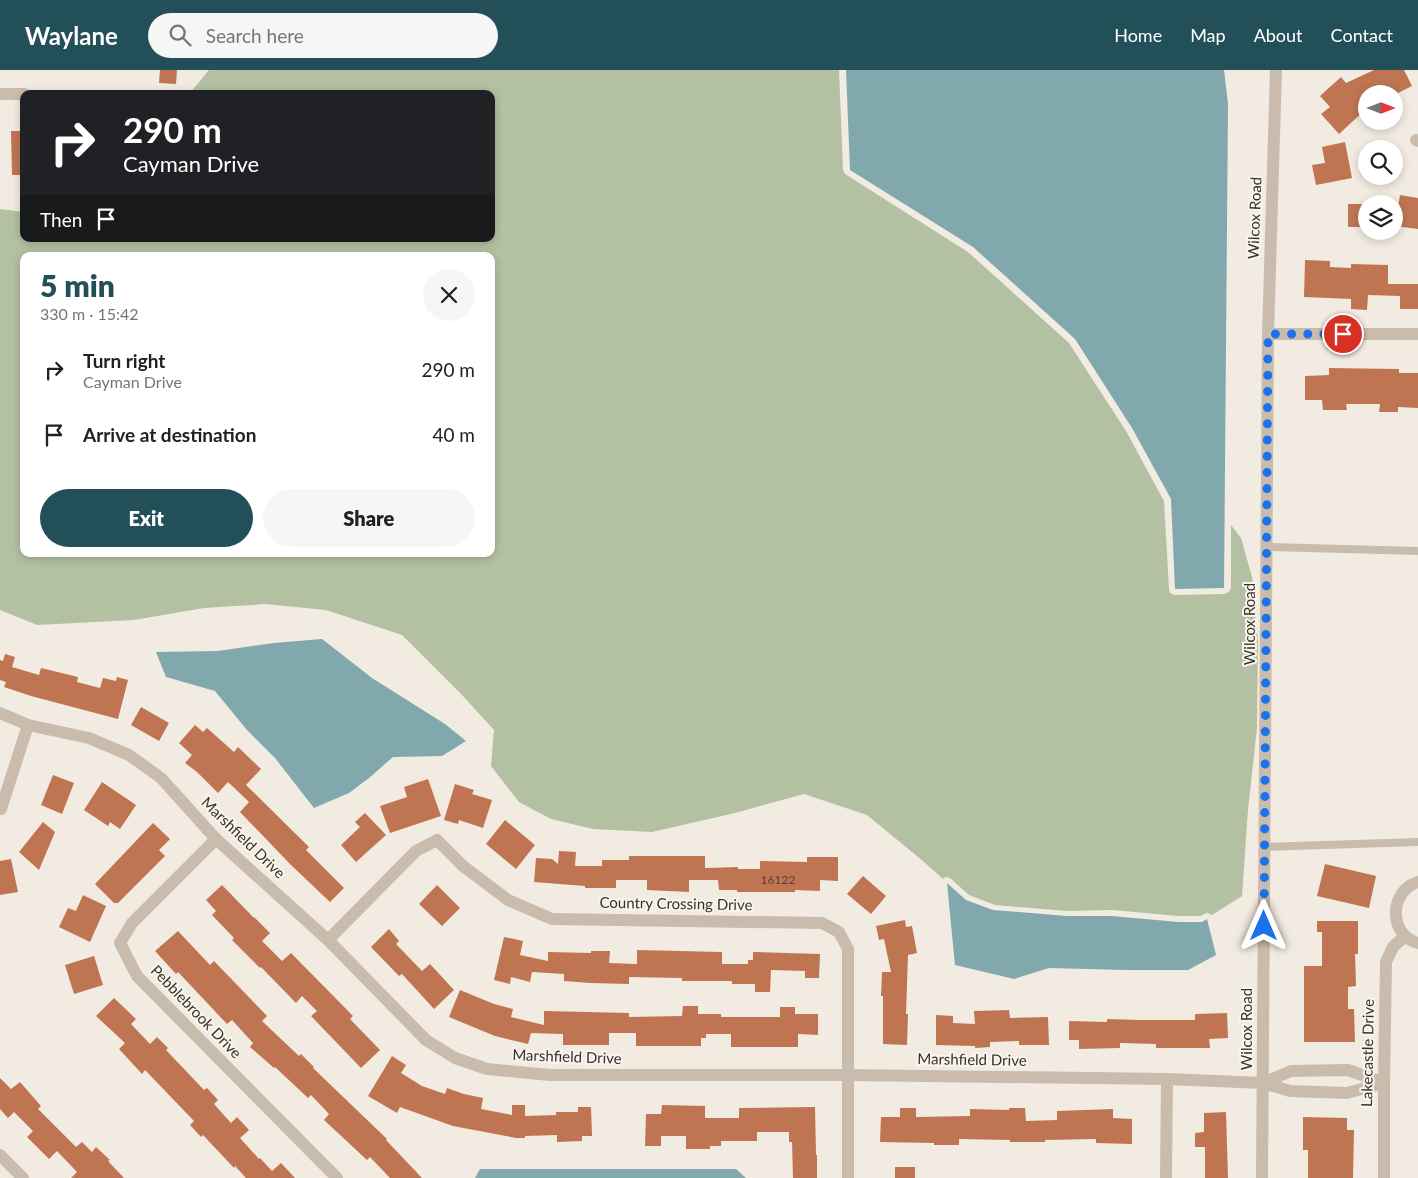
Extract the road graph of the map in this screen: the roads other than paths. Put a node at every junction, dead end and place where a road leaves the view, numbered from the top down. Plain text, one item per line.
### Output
1 (1276, 70) edge
2 (0, 94) edge
3 (20, 94) edge
4 (1268, 334) junction
5 (1418, 334) edge
6 (1266, 547) junction
7 (1418, 551) edge
8 (0, 713) edge
9 (28, 725) junction
10 (1, 808) edge
11 (216, 839) junction
12 (1418, 842) edge
13 (1264, 847) junction
14 (1418, 882) edge
15 (1405, 936) junction
16 (328, 940) junction
17 (1418, 943) edge
18 (848, 1075) junction
19 (1167, 1079) junction
20 (1384, 1082) junction
21 (1263, 1083) junction
22 (0, 1155) edge
23 (23, 1178) edge
24 (336, 1178) edge
25 (848, 1178) edge
26 (1166, 1178) edge
27 (1262, 1178) edge
28 (1384, 1178) edge

1 - 4 street, Wilcox Road
2 - 3 street
4 - 5 street
4 - 6 street, Wilcox Road
6 - 7 lane
6 - 13 street, Wilcox Road
8 - 9 street, Marshfield Drive
9 - 10 street
9 - 11 street, Marshfield Drive
11 - 16 street, Marshfield Drive
11 - 24 street, Pebblebrook Drive
12 - 13 lane
13 - 21 street, Wilcox Road
14 - 15 street
15 - 17 street
15 - 20 street, Lakecastle Drive
16 - 18 street, Marshfield Drive
16 - 18 street, Country Crossing Drive
18 - 19 street, Marshfield Drive
18 - 25 street, Country Crossing Drive
19 - 21 street, Marshfield Drive
19 - 26 street
20 - 21 street, Marshfield Drive
20 - 21 street, Marshfield Drive
20 - 28 street, Lakecastle Drive
21 - 27 street, Wilcox Road
22 - 23 street

